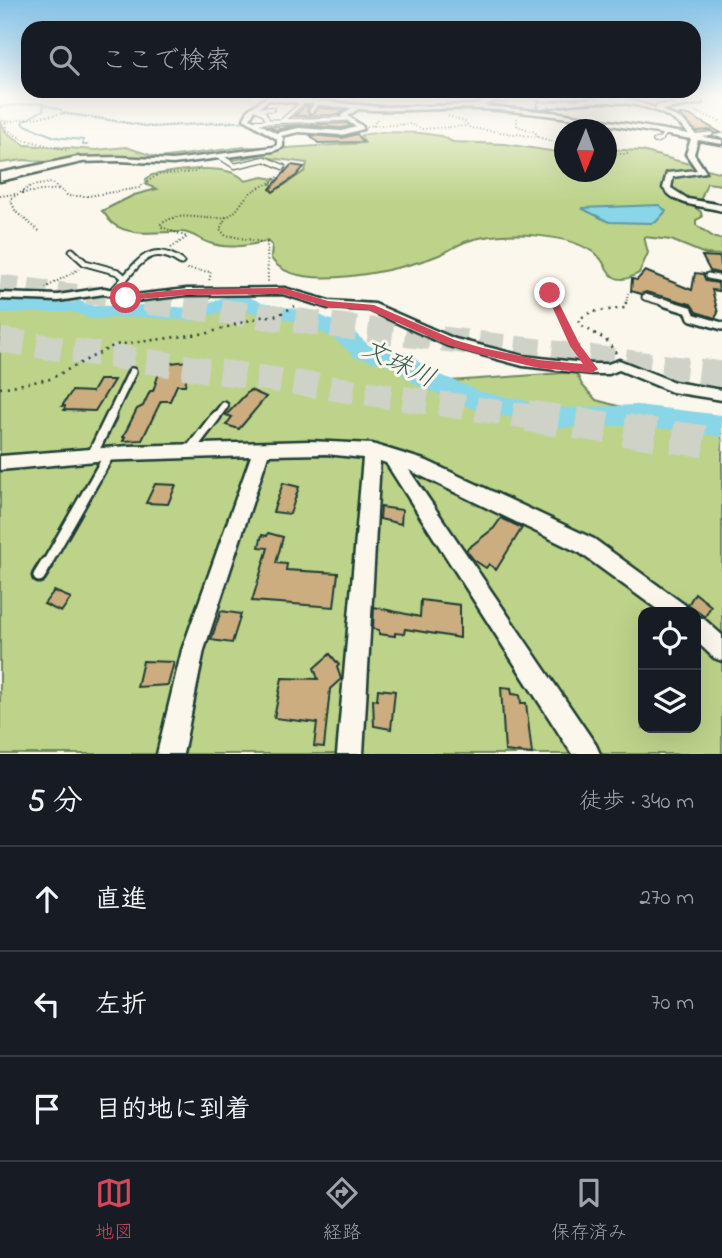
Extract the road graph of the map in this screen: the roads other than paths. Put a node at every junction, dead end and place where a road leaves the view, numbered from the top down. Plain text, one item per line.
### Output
1 (267, 131) edge
2 (293, 131) edge
3 (325, 131) edge
4 (349, 131) edge
5 (653, 131) edge
6 (690, 131) edge
7 (665, 133) junction
8 (693, 134) junction
9 (711, 134) dead end
10 (274, 135) junction
11 (655, 141) dead end
12 (722, 142) edge
13 (218, 158) junction
14 (78, 160) joint
15 (281, 165) road end
16 (0, 177) edge
17 (722, 208) edge
18 (72, 251) dead end
19 (181, 262) road end
20 (708, 276) dead end
21 (125, 278) junction
22 (722, 279) edge
23 (112, 292) junction
24 (0, 296) edge
25 (645, 297) dead end
26 (722, 326) edge
27 (132, 372) dead end
28 (722, 395) edge
29 (224, 406) dead end
30 (262, 449) junction
31 (190, 450) junction
32 (110, 452) junction
33 (93, 453) junction
34 (382, 454) junction
35 (0, 463) edge
36 (39, 576) dead end
37 (671, 607) edge
38 (701, 631) edge
39 (722, 650) edge
40 (170, 754) edge
41 (350, 754) edge
42 (587, 754) edge

1 - 10 street
2 - 10 street
3 - 4 street
5 - 7 street
6 - 8 street
7 - 8 street
7 - 11 lane
8 - 9 lane
8 - 12 street
8 - 17 street
10 - 13 street
13 - 14 street
13 - 15 lane
14 - 16 street
18 - 21 lane
19 - 21 lane
20 - 22 lane
21 - 23 lane
23 - 24 street
23 - 28 street
25 - 26 lane
27 - 33 lane
29 - 31 lane
30 - 31 street
30 - 34 street
30 - 40 street
31 - 32 street
32 - 33 street
32 - 36 lane
33 - 35 street
34 - 37 street
34 - 41 street
34 - 42 street
38 - 39 street

